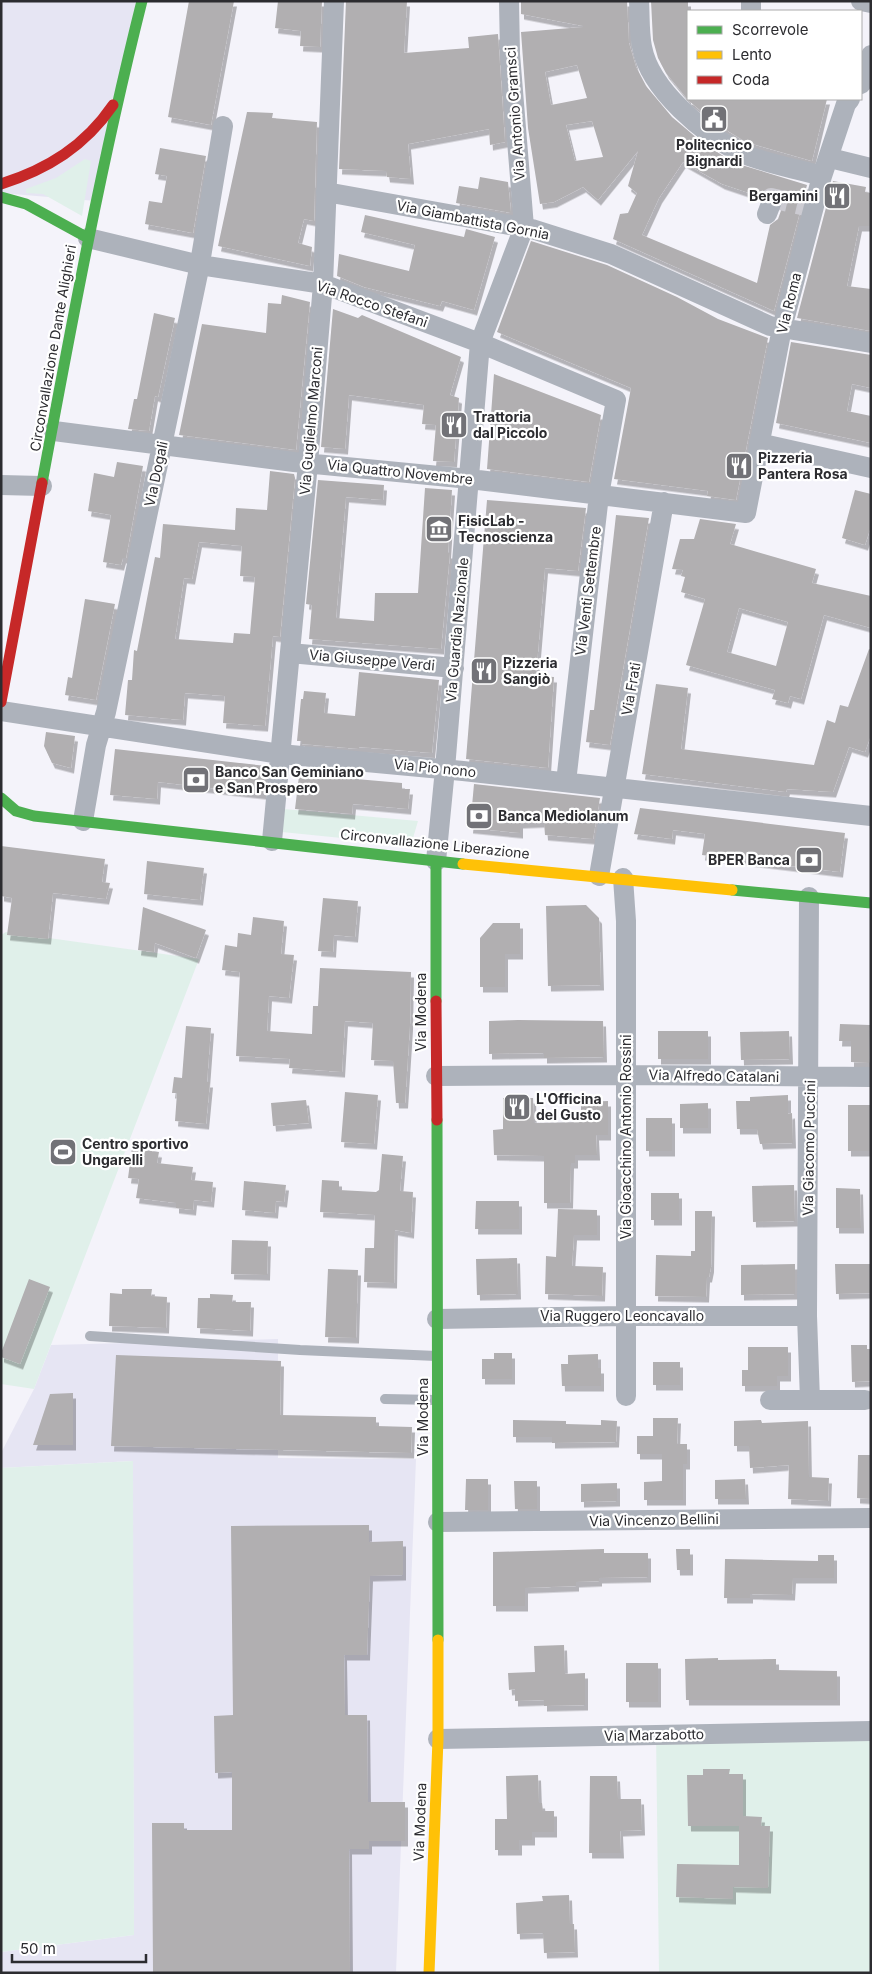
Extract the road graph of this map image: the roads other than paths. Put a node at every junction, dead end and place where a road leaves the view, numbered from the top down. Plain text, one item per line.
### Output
1 (142, 1) edge
2 (334, 1) edge
3 (509, 1) edge
4 (639, 1) edge
5 (861, 1) edge
6 (871, 3) edge
7 (871, 55) edge
8 (863, 78) edge
9 (118, 96) junction
10 (849, 100) edge
11 (223, 126) dead end
12 (86, 151) junction
13 (103, 166) junction
14 (826, 167) junction
15 (871, 168) edge
16 (1, 184) edge
17 (326, 192) junction
18 (1, 197) edge
19 (524, 228) junction
20 (88, 238) junction
21 (200, 265) junction
22 (323, 284) junction
23 (782, 328) junction
24 (480, 343) junction
25 (871, 343) edge
26 (616, 400) joint
27 (54, 431) junction
28 (759, 443) junction
29 (162, 446) junction
30 (308, 463) junction
31 (871, 468) edge
32 (470, 479) junction
33 (1, 485) edge
34 (42, 486) junction
35 (599, 495) junction
36 (664, 502) junction
37 (746, 512) joint
38 (290, 653) junction
39 (4, 661) edge
40 (454, 668) junction
41 (1, 702) edge
42 (1, 711) edge
43 (103, 727) junction
44 (280, 754) junction
45 (445, 769) junction
46 (566, 782) junction
47 (614, 788) junction
48 (1, 798) edge
49 (871, 816) edge
50 (84, 821) junction
51 (272, 840) junction
52 (436, 862) junction
53 (599, 876) junction
54 (623, 878) junction
55 (809, 897) junction
56 (871, 903) edge
57 (627, 1075) junction
58 (436, 1076) junction
59 (871, 1077) edge
60 (810, 1078) junction
61 (625, 1316) junction
62 (807, 1316) junction
63 (437, 1318) junction
64 (90, 1336) dead end
65 (437, 1356) junction
66 (626, 1396) dead end
67 (385, 1399) dead end
68 (438, 1400) junction
69 (770, 1400) dead end
70 (810, 1400) junction
71 (865, 1400) dead end
72 (871, 1518) edge
73 (438, 1522) junction
74 (871, 1731) edge
75 (438, 1739) junction
76 (429, 1973) edge

1 - 9 main road, Circonvallazione Dante Alighieri
2 - 17 street, Via Guglielmo Marconi
3 - 19 street, Via Antonio Gramsci
4 - 14 street
5 - 6 street
7 - 8 street
9 - 12 main road
9 - 13 main road, Circonvallazione Dante Alighieri
10 - 14 street, Via Roma
11 - 21 street, Via Dogali
12 - 13 main road
12 - 16 main road
13 - 20 main road, Circonvallazione Dante Alighieri
14 - 15 street
14 - 23 street, Via Roma
17 - 19 street, Via Giambattista Gornia
17 - 22 street, Via Guglielmo Marconi
18 - 20 main road
19 - 23 street, Via Giambattista Gornia
19 - 24 street, Via Guardia Nazionale
20 - 21 street, Via Rocco Stefani
20 - 27 main road, Circonvallazione Dante Alighieri
21 - 22 street, Via Rocco Stefani
21 - 29 street, Via Dogali
22 - 24 street, Via Rocco Stefani
22 - 30 street, Via Guglielmo Marconi
23 - 25 street, Via Giambattista Gornia
23 - 28 street, Via Roma
24 - 26 street, Via Rocco Stefani
24 - 32 street, Via Guardia Nazionale
26 - 35 street, Via Venti Settembre
27 - 29 street, Via Quattro Novembre
27 - 34 main road, Circonvallazione Dante Alighieri
28 - 31 street
28 - 37 street, Via Roma
29 - 30 street, Via Quattro Novembre
29 - 43 street, Via Dogali
30 - 32 street, Via Quattro Novembre
30 - 38 street, Via Guglielmo Marconi
32 - 35 street, Via Quattro Novembre
32 - 40 street, Via Guardia Nazionale
33 - 34 street
34 - 39 main road, Circonvallazione Dante Alighieri
35 - 36 street, Via Quattro Novembre
35 - 46 street, Via Venti Settembre
36 - 37 street, Via Quattro Novembre
36 - 47 street, Via Frati
38 - 40 street, Via Giuseppe Verdi
38 - 44 street, Via Guglielmo Marconi
39 - 41 main road, Circonvallazione Dante Alighieri
40 - 45 street, Via Guardia Nazionale
42 - 43 street, Via Pio nono
43 - 44 street, Via Pio nono
43 - 50 street, Via Dogali
44 - 45 street, Via Pio nono
44 - 51 street, Via Guglielmo Marconi
45 - 46 street, Via Pio nono
45 - 52 street, Via Guardia Nazionale
46 - 47 street, Via Pio nono
47 - 49 street, Via Pio nono
47 - 53 street, Via Frati
48 - 50 main road, Circonvallazione Liberazione
50 - 51 main road, Circonvallazione Liberazione
51 - 52 main road, Circonvallazione Liberazione
52 - 53 main road, Circonvallazione Liberazione
52 - 58 main road, Via Modena
53 - 54 main road, Circonvallazione Liberazione
54 - 55 main road, Circonvallazione Liberazione
54 - 57 street, Via Gioacchino Antonio Rossini
55 - 56 main road, Circonvallazione Liberazione
55 - 60 street, Via Giacomo Puccini
57 - 58 street, Via Alfredo Catalani
57 - 60 street, Via Alfredo Catalani
57 - 61 street, Via Gioacchino Antonio Rossini
58 - 63 main road, Via Modena
59 - 60 street, Via Alfredo Catalani
60 - 62 street, Via Giacomo Puccini
61 - 62 street, Via Ruggero Leoncavallo
61 - 63 street, Via Ruggero Leoncavallo
61 - 66 street, Via Gioacchino Antonio Rossini
62 - 70 street, Via Giacomo Puccini
63 - 65 main road, Via Modena
64 - 65 lane
65 - 68 main road, Via Modena
67 - 68 lane
68 - 73 main road, Via Modena
69 - 70 street
70 - 71 street
72 - 73 street, Via Vincenzo Bellini
73 - 75 main road, Via Modena
74 - 75 street, Via Marzabotto
75 - 76 main road, Via Modena

